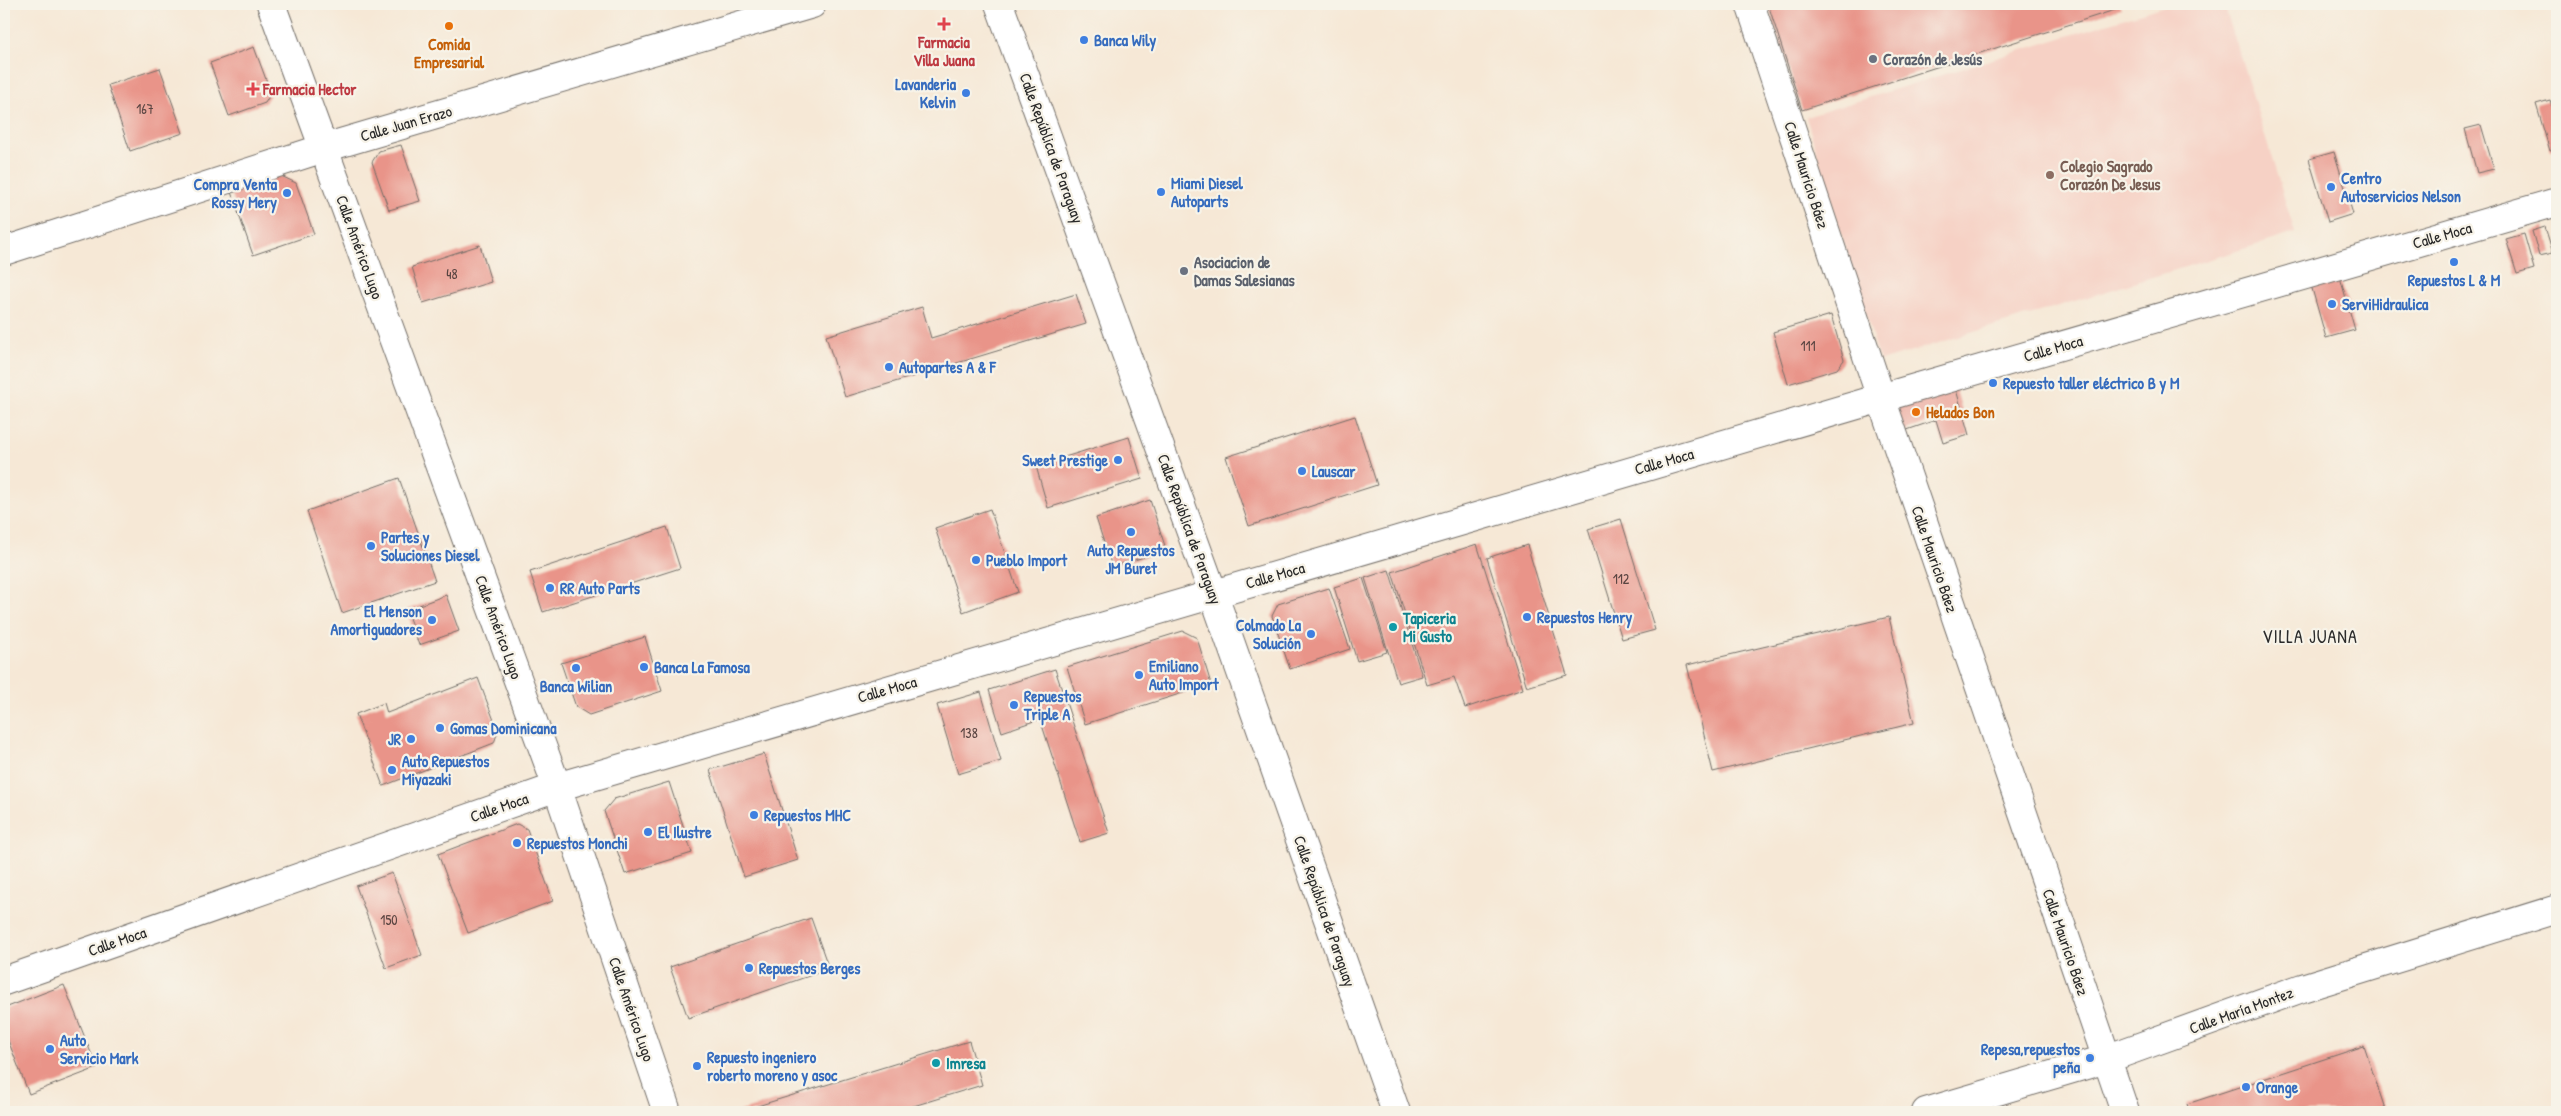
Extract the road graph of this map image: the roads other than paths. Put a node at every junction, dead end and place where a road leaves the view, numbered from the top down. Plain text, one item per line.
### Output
1 (271, 4) edge
2 (812, 4) edge
3 (999, 4) edge
4 (1750, 4) edge
5 (324, 148) junction
6 (2557, 202) edge
7 (4, 251) edge
8 (1881, 398) junction
9 (1213, 593) junction
10 (557, 786) junction
11 (2557, 909) edge
12 (4, 981) edge
13 (2106, 1059) junction
14 (667, 1112) edge
15 (1396, 1112) edge
16 (1926, 1112) edge
17 (2125, 1112) edge

1 - 5 street, Calle Américo Lugo
2 - 5 street, Calle Juan Erazo
3 - 9 street, Calle República de Paraguay
4 - 8 street, Calle Mauricio Báez
5 - 7 street, Calle Juan Erazo
5 - 10 street, Calle Américo Lugo
6 - 8 street, Calle Moca
8 - 9 street, Calle Moca
8 - 13 street, Calle Mauricio Báez
9 - 10 street, Calle Moca
9 - 15 street, Calle República de Paraguay
10 - 12 street, Calle Moca
10 - 14 street, Calle Américo Lugo
11 - 13 street, Calle María Montez
13 - 16 street, Calle María Montez
13 - 17 street, Calle Mauricio Báez

